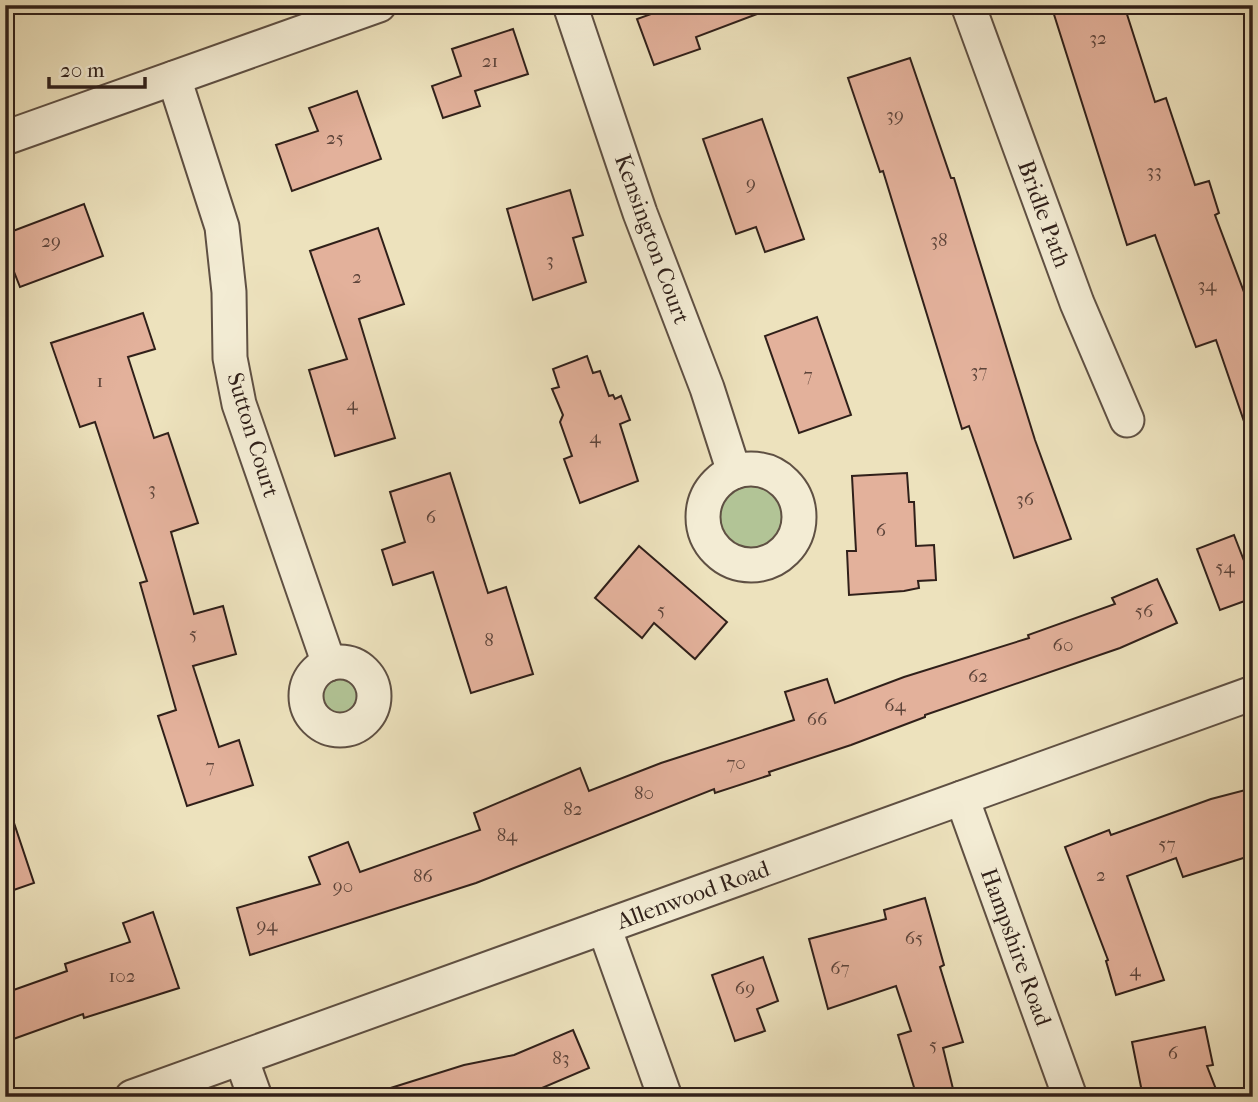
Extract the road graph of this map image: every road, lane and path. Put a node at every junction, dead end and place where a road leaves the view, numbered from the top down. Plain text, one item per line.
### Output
1 (379, 5) edge
2 (570, 5) edge
3 (968, 5) edge
4 (174, 78) junction
5 (5, 138) edge
6 (1128, 421) dead end
7 (734, 472) dead end
8 (329, 664) dead end
9 (1253, 693) edge
10 (962, 798) junction
11 (604, 927) junction
12 (241, 1058) junction
13 (132, 1097) edge
14 (255, 1097) edge
15 (665, 1097) edge
16 (1070, 1097) edge

1 - 4 street
2 - 7 street, Kensington Court
3 - 6 street, Bridle Path
4 - 5 street
4 - 8 street, Sutton Court
9 - 10 street, Allenwood Road
10 - 11 street, Allenwood Road
10 - 16 street, Hampshire Road
11 - 12 street, Allenwood Road
11 - 15 street
12 - 13 street, Allenwood Road
12 - 14 street

